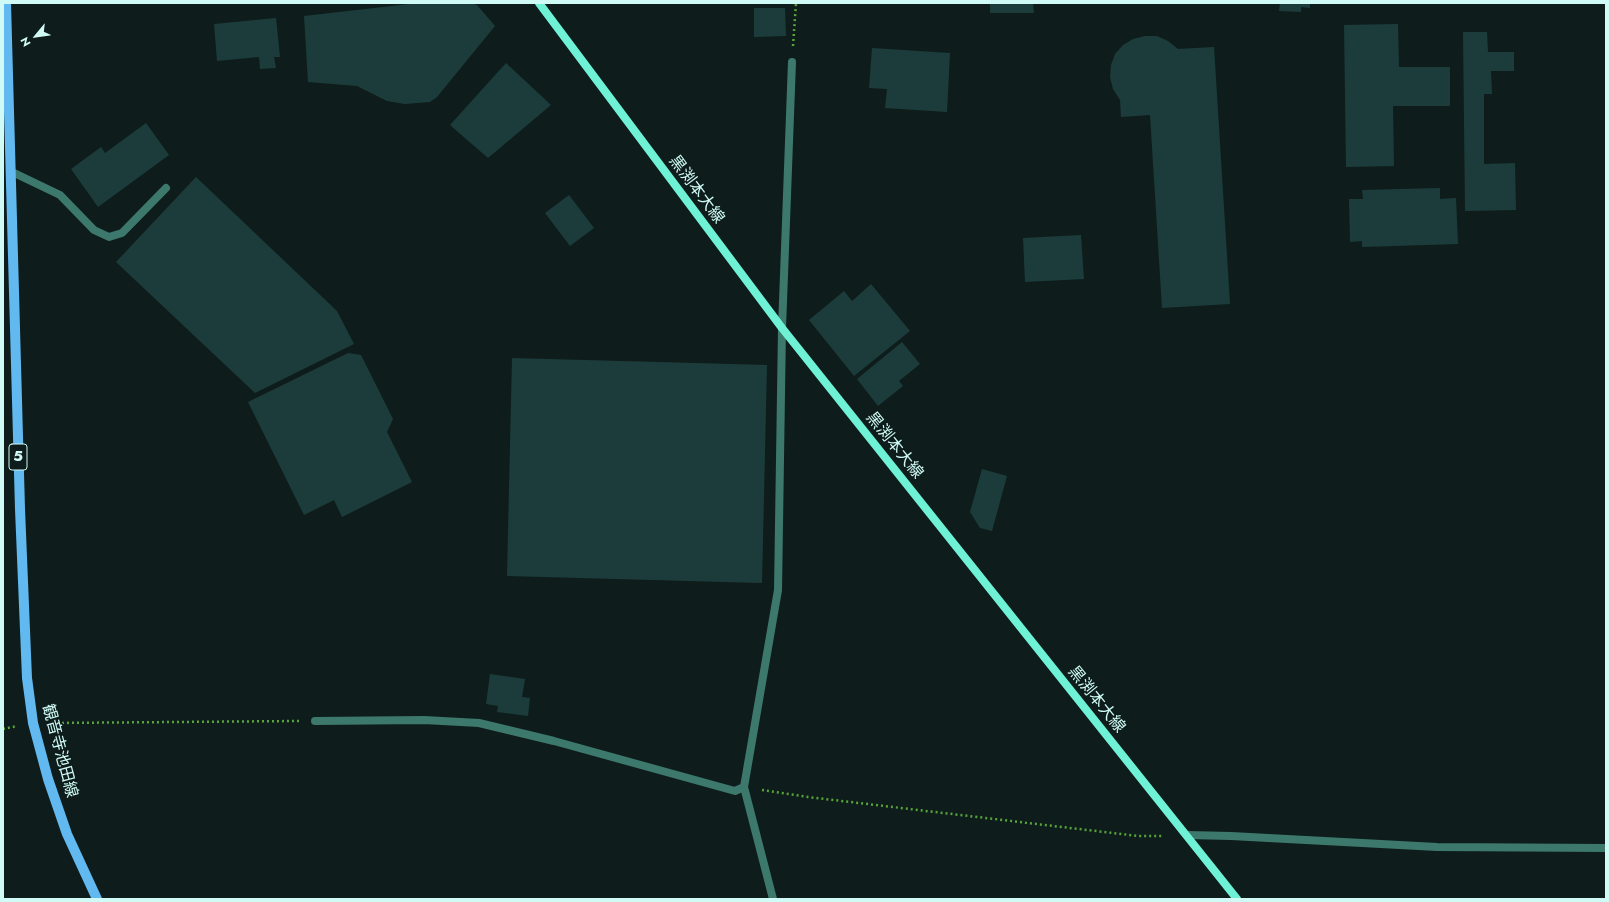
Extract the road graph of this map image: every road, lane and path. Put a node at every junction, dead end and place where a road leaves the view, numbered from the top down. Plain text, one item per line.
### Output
1 (6, 3) edge
2 (539, 3) edge
3 (796, 3) edge
4 (792, 62) joint
5 (10, 171) junction
6 (166, 188) dead end
7 (782, 328) junction
8 (315, 721) joint
9 (33, 724) junction
10 (3, 728) edge
11 (744, 787) junction
12 (1186, 835) junction
13 (1606, 848) edge
14 (97, 899) edge
15 (773, 899) edge
16 (1237, 899) edge

1 - 5 main road, 観音寺池田線 / 5
2 - 7 main road, 黒渕本大線
3 - 4 path
4 - 7 street
5 - 6 street
5 - 9 main road, 観音寺池田線 / 5
7 - 11 street
7 - 12 main road, 黒渕本大線
8 - 9 path
8 - 11 street
9 - 10 path
9 - 14 main road, 観音寺池田線 / 5
11 - 12 path
11 - 15 street
12 - 13 street
12 - 16 main road, 黒渕本大線

